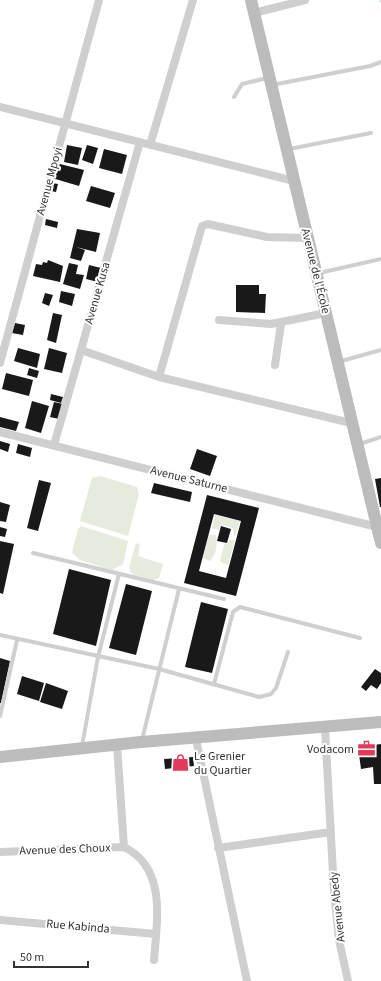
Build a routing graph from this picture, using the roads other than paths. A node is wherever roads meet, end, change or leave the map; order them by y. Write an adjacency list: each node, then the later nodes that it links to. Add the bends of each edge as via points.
1 (99, 0): 10 (street, Avenue Mpoyi)
2 (193, 0): 13 (street)
3 (251, 0): 5 (main road, Avenue de l'École)
4 (305, 0): 5 (street)
5 (254, 13): 7 (main road, Avenue de l'École)
6 (381, 62): 7 (lane, via 370,66)
7 (271, 81): 8 (lane, via 242,84); 14 (main road, Avenue de l'École)
8 (234, 97)
9 (0, 107): 10 (street)
10 (64, 122): 12 (street); 25 (street, Avenue Mpoyi)
11 (371, 133): 14 (lane)
12 (140, 142): 13 (street); 22 (street, Avenue Kusa)
13 (150, 145): 15 (street)
14 (287, 149): 15 (main road, Avenue de l'École)
15 (294, 181): 16 (main road, Avenue de l'École)
16 (308, 238): 18 (main road, Avenue de l'École); 27 (street, via 267,237 208,224 202,226)
17 (381, 259): 18 (lane)
18 (316, 274): 19 (main road, Avenue de l'École)
19 (326, 313): 21 (street); 24 (main road, Avenue de l'École)
20 (218, 320): 21 (street, via 247,324)
21 (281, 324): 26 (street)
22 (81, 350): 27 (street); 31 (street, Avenue Kusa)
23 (381, 350): 24 (lane)
24 (338, 362): 28 (main road, Avenue de l'École)
25 (0, 363)
26 (275, 365)
27 (159, 377): 28 (street)
28 (351, 423): 32 (main road, Avenue de l'École)
29 (0, 432): 31 (street, Avenue Saturne)
30 (381, 437): 32 (lane)
31 (54, 445): 33 (street, Avenue Saturne)
32 (357, 445): 33 (main road, Avenue de l'École)
33 (377, 527): 34 (main road, Avenue de l'École)
34 (381, 543)
35 (33, 553): 36 (lane)
36 (119, 574): 37 (lane); 43 (lane)
37 (179, 589): 38 (lane); 44 (lane)
38 (224, 599)
39 (0, 635): 41 (lane)
40 (360, 638): 45 (lane, via 236,608)
41 (17, 640): 43 (lane); 46 (lane)
42 (288, 652): 45 (lane, via 276,688 266,697)
43 (98, 657): 44 (lane); 52 (lane)
44 (159, 669): 45 (lane); 50 (lane)
45 (214, 684)
46 (0, 716)
47 (381, 722): 48 (main road)
48 (325, 728): 49 (main road); 54 (street, Avenue Abedy)
49 (196, 738): 50 (main road); 56 (street)
50 (141, 742): 51 (main road)
51 (117, 745): 52 (main road); 55 (street, Avenue des Choux)
52 (81, 749): 53 (main road)
53 (0, 757)
54 (331, 832): 56 (street); 62 (street, Avenue Abedy, via 338,933)
55 (124, 847): 57 (street, Avenue des Choux); 59 (street, via 142,859 155,883 158,911)
56 (218, 848): 61 (street)
57 (0, 852)
58 (0, 920): 59 (street, Rue Kabinda)
59 (156, 934): 60 (street)
60 (154, 960)
61 (247, 981)
62 (348, 981)

